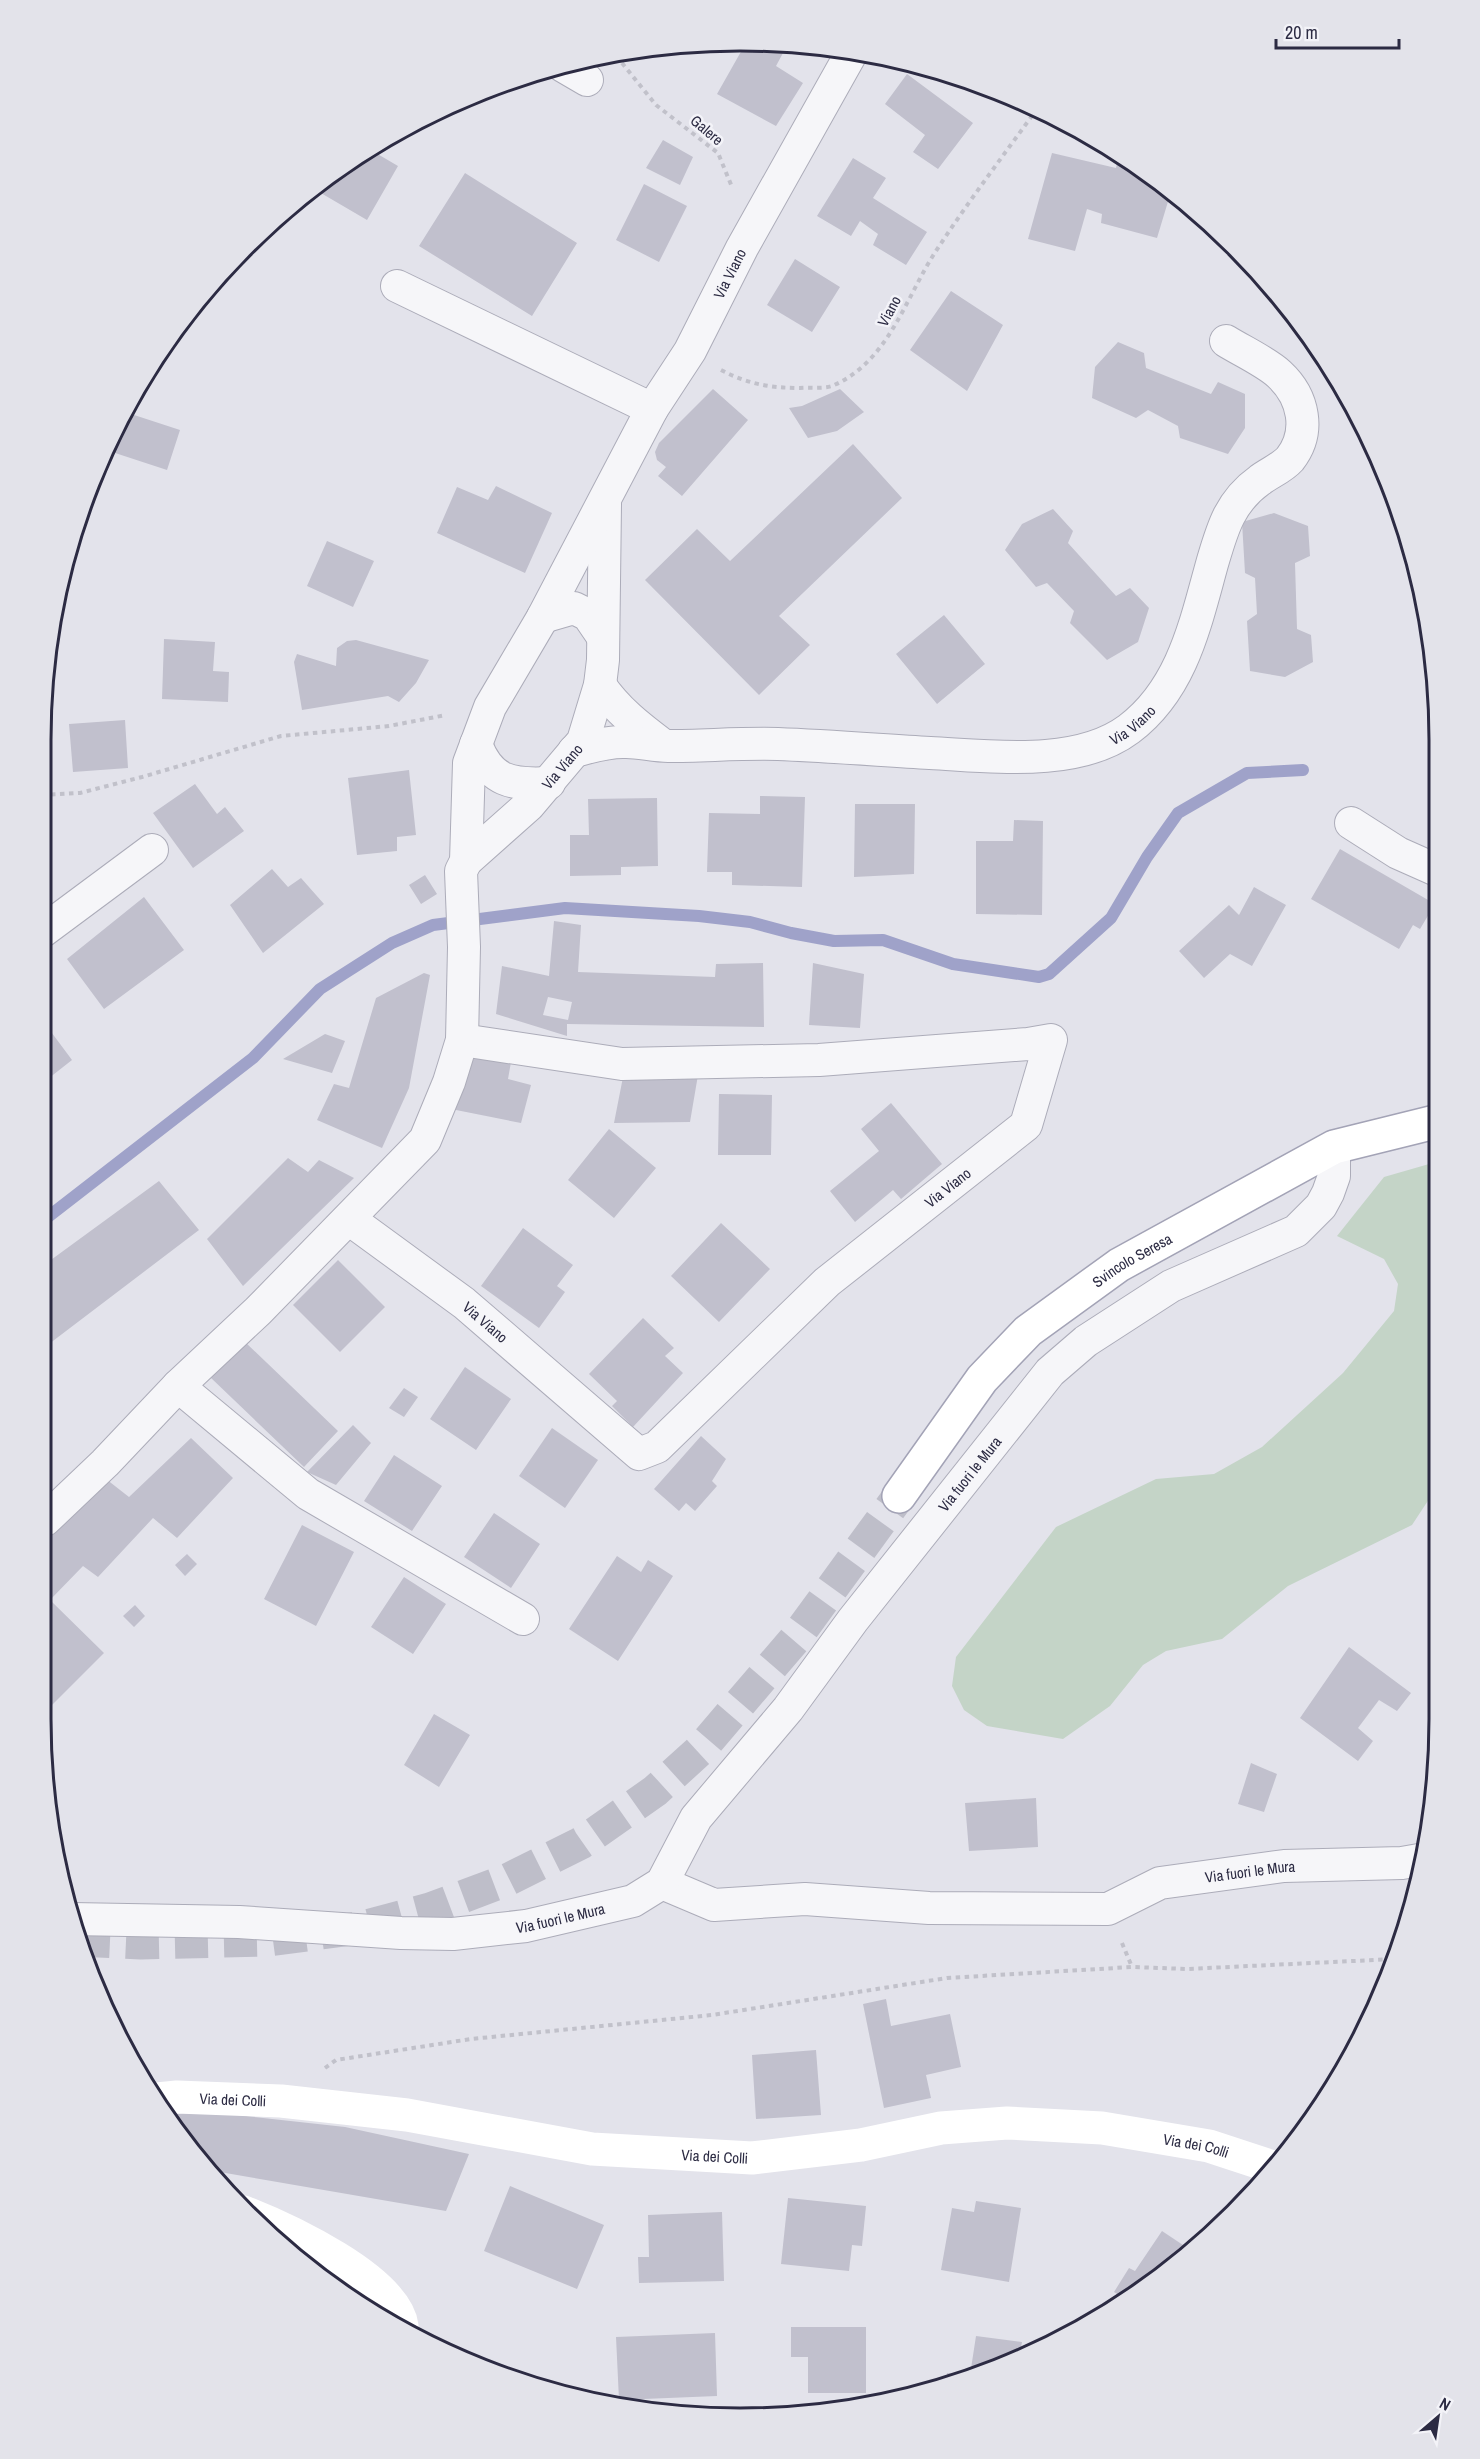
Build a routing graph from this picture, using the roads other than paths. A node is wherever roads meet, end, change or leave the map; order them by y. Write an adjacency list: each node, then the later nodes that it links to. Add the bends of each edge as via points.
1 (848, 60): 4 (street, Via Viano, via 742,248 690,351)
2 (398, 286): 4 (street)
3 (1226, 341): 10 (street, Via Viano, via 1279,374 1298,399 1303,414 1301,436 1289,460 1258,480 1231,509 1177,672 1158,702 1130,728 1112,740 1090,747 1028,758 776,744)
4 (652, 409): 5 (street, Via Viano)
5 (605, 497): 6 (street, Via Viano); 7 (street, Via Viano)
6 (541, 621): 7 (street, via 574,608 588,615); 9 (street, Via Viano, via 490,707)
7 (603, 637): 8 (street, Via Viano)
8 (600, 685): 10 (street, via 612,703); 11 (street, Via Viano, via 583,741)
9 (476, 744): 12 (street, via 482,761 495,774 514,782); 16 (street, Via Viano, via 469,763)
10 (663, 746): 11 (street, Via Viano, via 606,743)
11 (574, 751): 12 (street, Via Viano)
12 (549, 783): 16 (street, Via Viano)
13 (1352, 823): 15 (street, via 1398,853)
14 (152, 850): 17 (street)
15 (1429, 867)
16 (465, 876): 18 (street, Via Viano)
17 (51, 925)
18 (462, 1040): 21 (street, Via Viano, via 425,1140); 21 (street, Via Viano, via 622,1064 819,1060 1051,1040 1026,1125 827,1282 657,1447 639,1454 464,1303)
19 (1429, 1124): 20 (street, Svincolo Seresa)
20 (1334, 1147): 23 (street, Svincolo Seresa, via 1119,1265 1028,1331 982,1379); 27 (street, Via fuori le Mura, via 1334,1176 1328,1193 1321,1206 1296,1231 1171,1286 1086,1341 1050,1372 853,1620 788,1709 696,1818)
21 (349, 1219): 22 (street, Via Viano)
22 (178, 1386): 24 (street, Via Viano); 25 (street, via 308,1494)
23 (899, 1496)
24 (51, 1514)
25 (523, 1619)
26 (1414, 1861): 27 (street, Via fuori le Mura, via 1284,1866 1160,1883 1108,1909 929,1908 805,1899 714,1905)
27 (662, 1883): 28 (street, Via fuori le Mura, via 633,1901 526,1926 453,1935 239,1922)
28 (81, 1919)
29 (165, 2099): 30 (street, Via dei Colli, via 281,2101 407,2115 604,2149 752,2158 861,2145 941,2128 1007,2122 1102,2128 1209,2146)
30 (1265, 2165)
31 (271, 2223): 32 (street, via 365,2277 392,2303)
32 (401, 2319)

